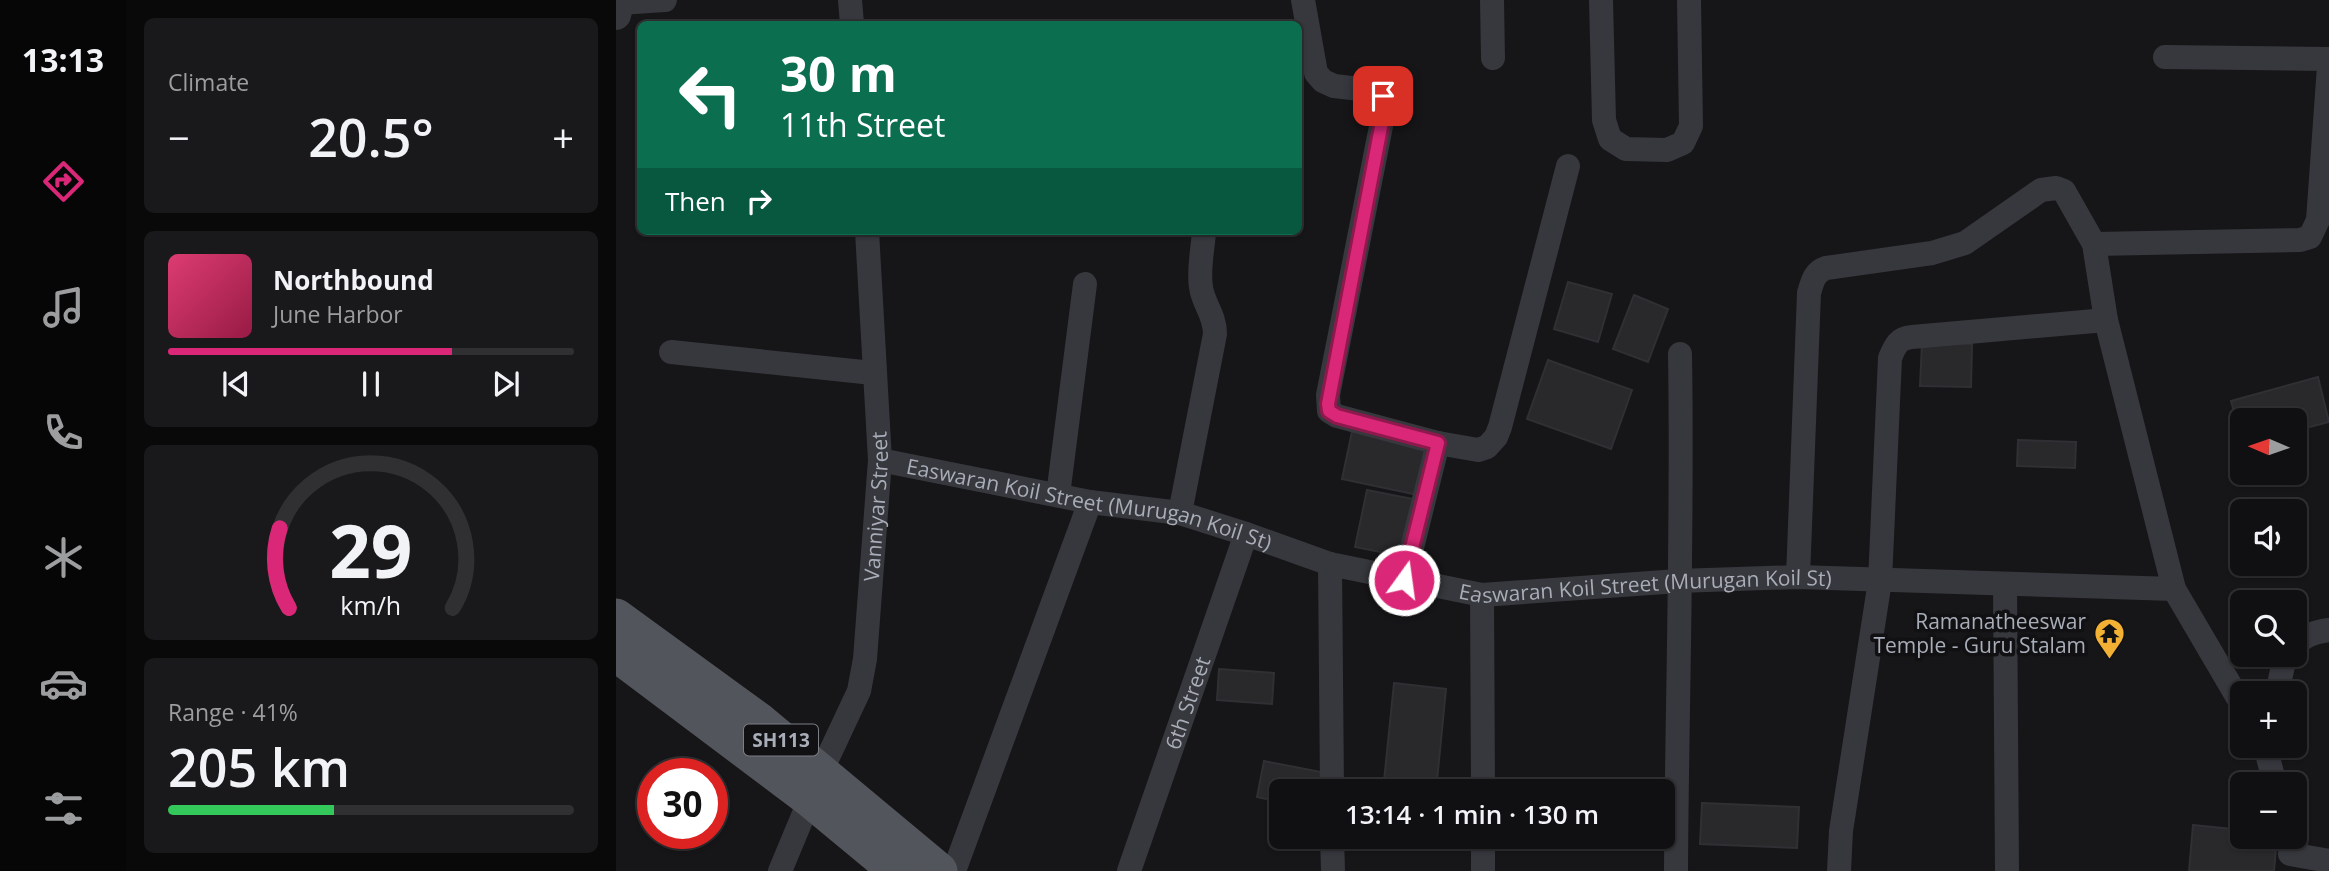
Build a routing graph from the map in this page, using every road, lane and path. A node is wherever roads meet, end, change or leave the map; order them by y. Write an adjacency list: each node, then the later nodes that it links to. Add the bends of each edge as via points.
1 (665, 0): 7 (street)
2 (850, 0): 8 (street)
3 (1303, 0): 22 (street, via 1316,73 1334,86 1378,91 1385,106 1328,395 1329,411)
4 (1492, 0): 10 (street)
5 (1601, 0): 6 (street, via 1604,120 1610,139 1626,149 1667,150 1683,143 1691,126)
6 (1689, 0)
7 (618, 6)
8 (852, 21)
9 (2165, 57): 11 (street)
10 (1493, 58)
11 (2329, 59)
12 (2329, 66): 16 (street, via 2318,220 2310,237)
13 (1568, 166): 22 (street, via 1496,437 1478,450)
14 (867, 235): 21 (street, Vanniyar Street)
15 (1204, 235): 26 (street, via 1201,288 1215,324)
16 (2094, 244): 18 (street); 29 (street, via 2064,191 2048,188 1965,243 1932,253 1819,271 1809,293)
17 (1085, 284): 24 (street)
18 (2106, 320): 32 (street, via 1912,337 1895,345 1889,358); 34 (street)
19 (671, 352): 21 (street)
20 (1680, 354): 31 (street)
21 (873, 373): 23 (street, Vanniyar Street)
22 (1438, 443): 30 (street)
23 (880, 460): 24 (street, Easwaran Koil Street (Murugan Koil St)); 43 (street, Vanniyar Street, via 859,691)
24 (1058, 495): 25 (street, Easwaran Koil Street (Murugan Koil St))
25 (1090, 502): 26 (street, Easwaran Koil Street (Murugan Koil St)); 51 (street)
26 (1180, 513): 27 (street, Easwaran Koil Street (Murugan Koil St))
27 (1247, 534): 28 (street, Easwaran Koil Street (Murugan Koil St)); 52 (street, 6th Street)
28 (1330, 564): 30 (street, Easwaran Koil Street (Murugan Koil St)); 41 (street)
29 (1798, 578): 31 (street, Easwaran Koil Street (Murugan Koil St)); 32 (street, Easwaran Koil Street (Murugan Koil St))
30 (1404, 580): 35 (street, Easwaran Koil Street (Murugan Koil St))
31 (1678, 581): 35 (street, Easwaran Koil Street (Murugan Koil St)); 55 (street)
32 (1880, 581): 33 (street, Easwaran Koil Street (Murugan Koil St)); 56 (street, via 1841,831)
33 (2005, 585): 34 (street, Easwaran Koil Street (Murugan Koil St)); 57 (street)
34 (2174, 589): 40 (street)
35 (1482, 595): 42 (street)
36 (616, 617): 43 (main road, SH113, via 758,721)
37 (2329, 630): 38 (street)
38 (2307, 636)
39 (616, 654): 43 (main road, SH113)
40 (2230, 685)
41 (1332, 779)
42 (1483, 779)
43 (816, 786): 48 (street, Vanniyar Street); 49 (main road, SH113); 50 (main road, SH113)
44 (1332, 849): 53 (street)
45 (1483, 849): 54 (street)
46 (2289, 854): 47 (street)
47 (2329, 861)
48 (780, 871)
49 (897, 871)
50 (939, 871)
51 (954, 871)
52 (1129, 871)
53 (1333, 871)
54 (1483, 871)
55 (1676, 871)
56 (1839, 871)
57 (2007, 871)

